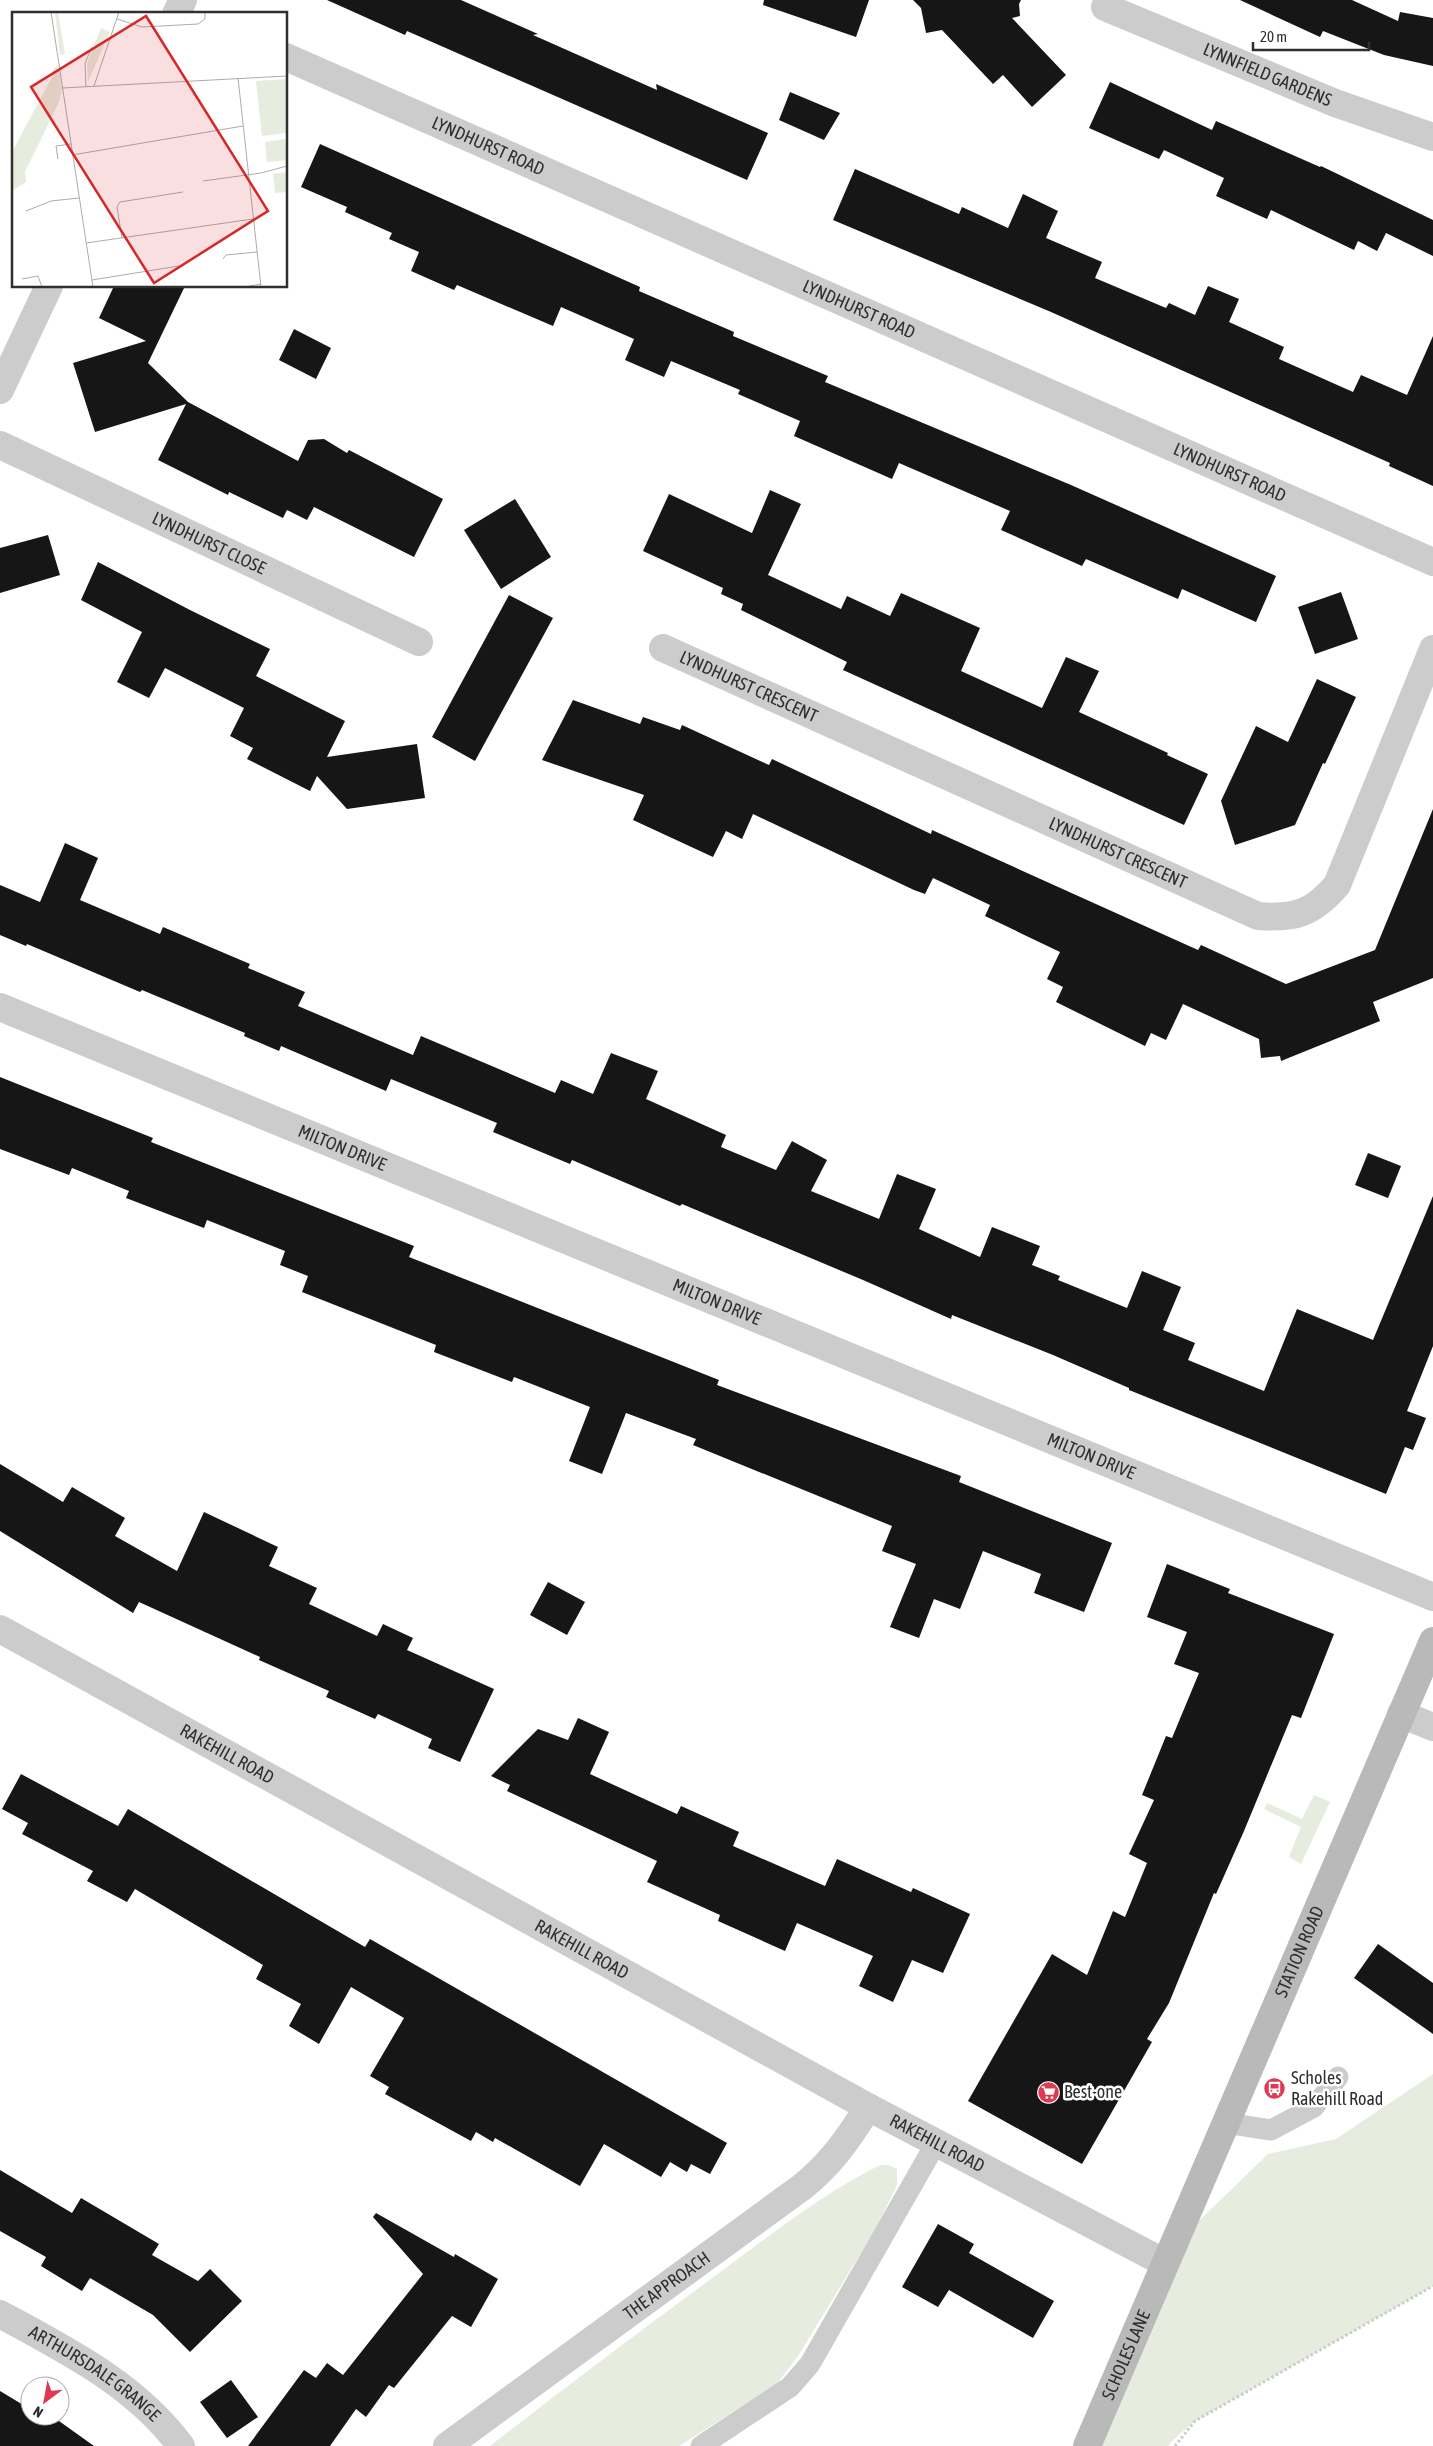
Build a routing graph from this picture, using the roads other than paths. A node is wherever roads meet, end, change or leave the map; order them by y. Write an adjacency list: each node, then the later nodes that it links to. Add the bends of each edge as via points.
1 (1105, 7): 3 (street, LYNNFIELD GARDENS, via 1335,103)
2 (288, 58): 7 (street, LYNDHURST ROAD)
3 (1433, 137)
4 (48, 288): 5 (street)
5 (0, 390)
6 (0, 445): 8 (street, LYNDHURST CLOSE)
7 (1433, 562)
8 (419, 642)
9 (663, 648): 10 (street, LYNDHURST CRESCENT, via 1258,916 1281,918 1303,914 1322,902 1337,885)
10 (1433, 650)
11 (0, 1008): 12 (street, MILTON DRIVE)
12 (1433, 1597)
13 (0, 1629): 18 (street, RAKEHILL ROAD)
14 (1433, 1641): 15 (street, STATION ROAD)
15 (1401, 1714): 16 (street); 19 (street, STATION ROAD)
16 (1433, 1727)
17 (1338, 2077): 19 (lane, via 1314,2107 1271,2130)
18 (868, 2107): 20 (street, RAKEHILL ROAD); 24 (street, THE APPROACH, via 834,2158 802,2187)
19 (1226, 2123): 21 (street, STATION ROAD)
20 (936, 2143): 21 (street, RAKEHILL ROAD); 25 (lane, via 810,2364 790,2387)
21 (1165, 2263): 26 (street, SCHOLES LANE)
22 (0, 2314): 23 (street, ARTHURSDALE GRANGE, via 71,2353 122,2387 168,2429)
23 (181, 2446)
24 (447, 2446)
25 (701, 2446)
26 (1087, 2446)

